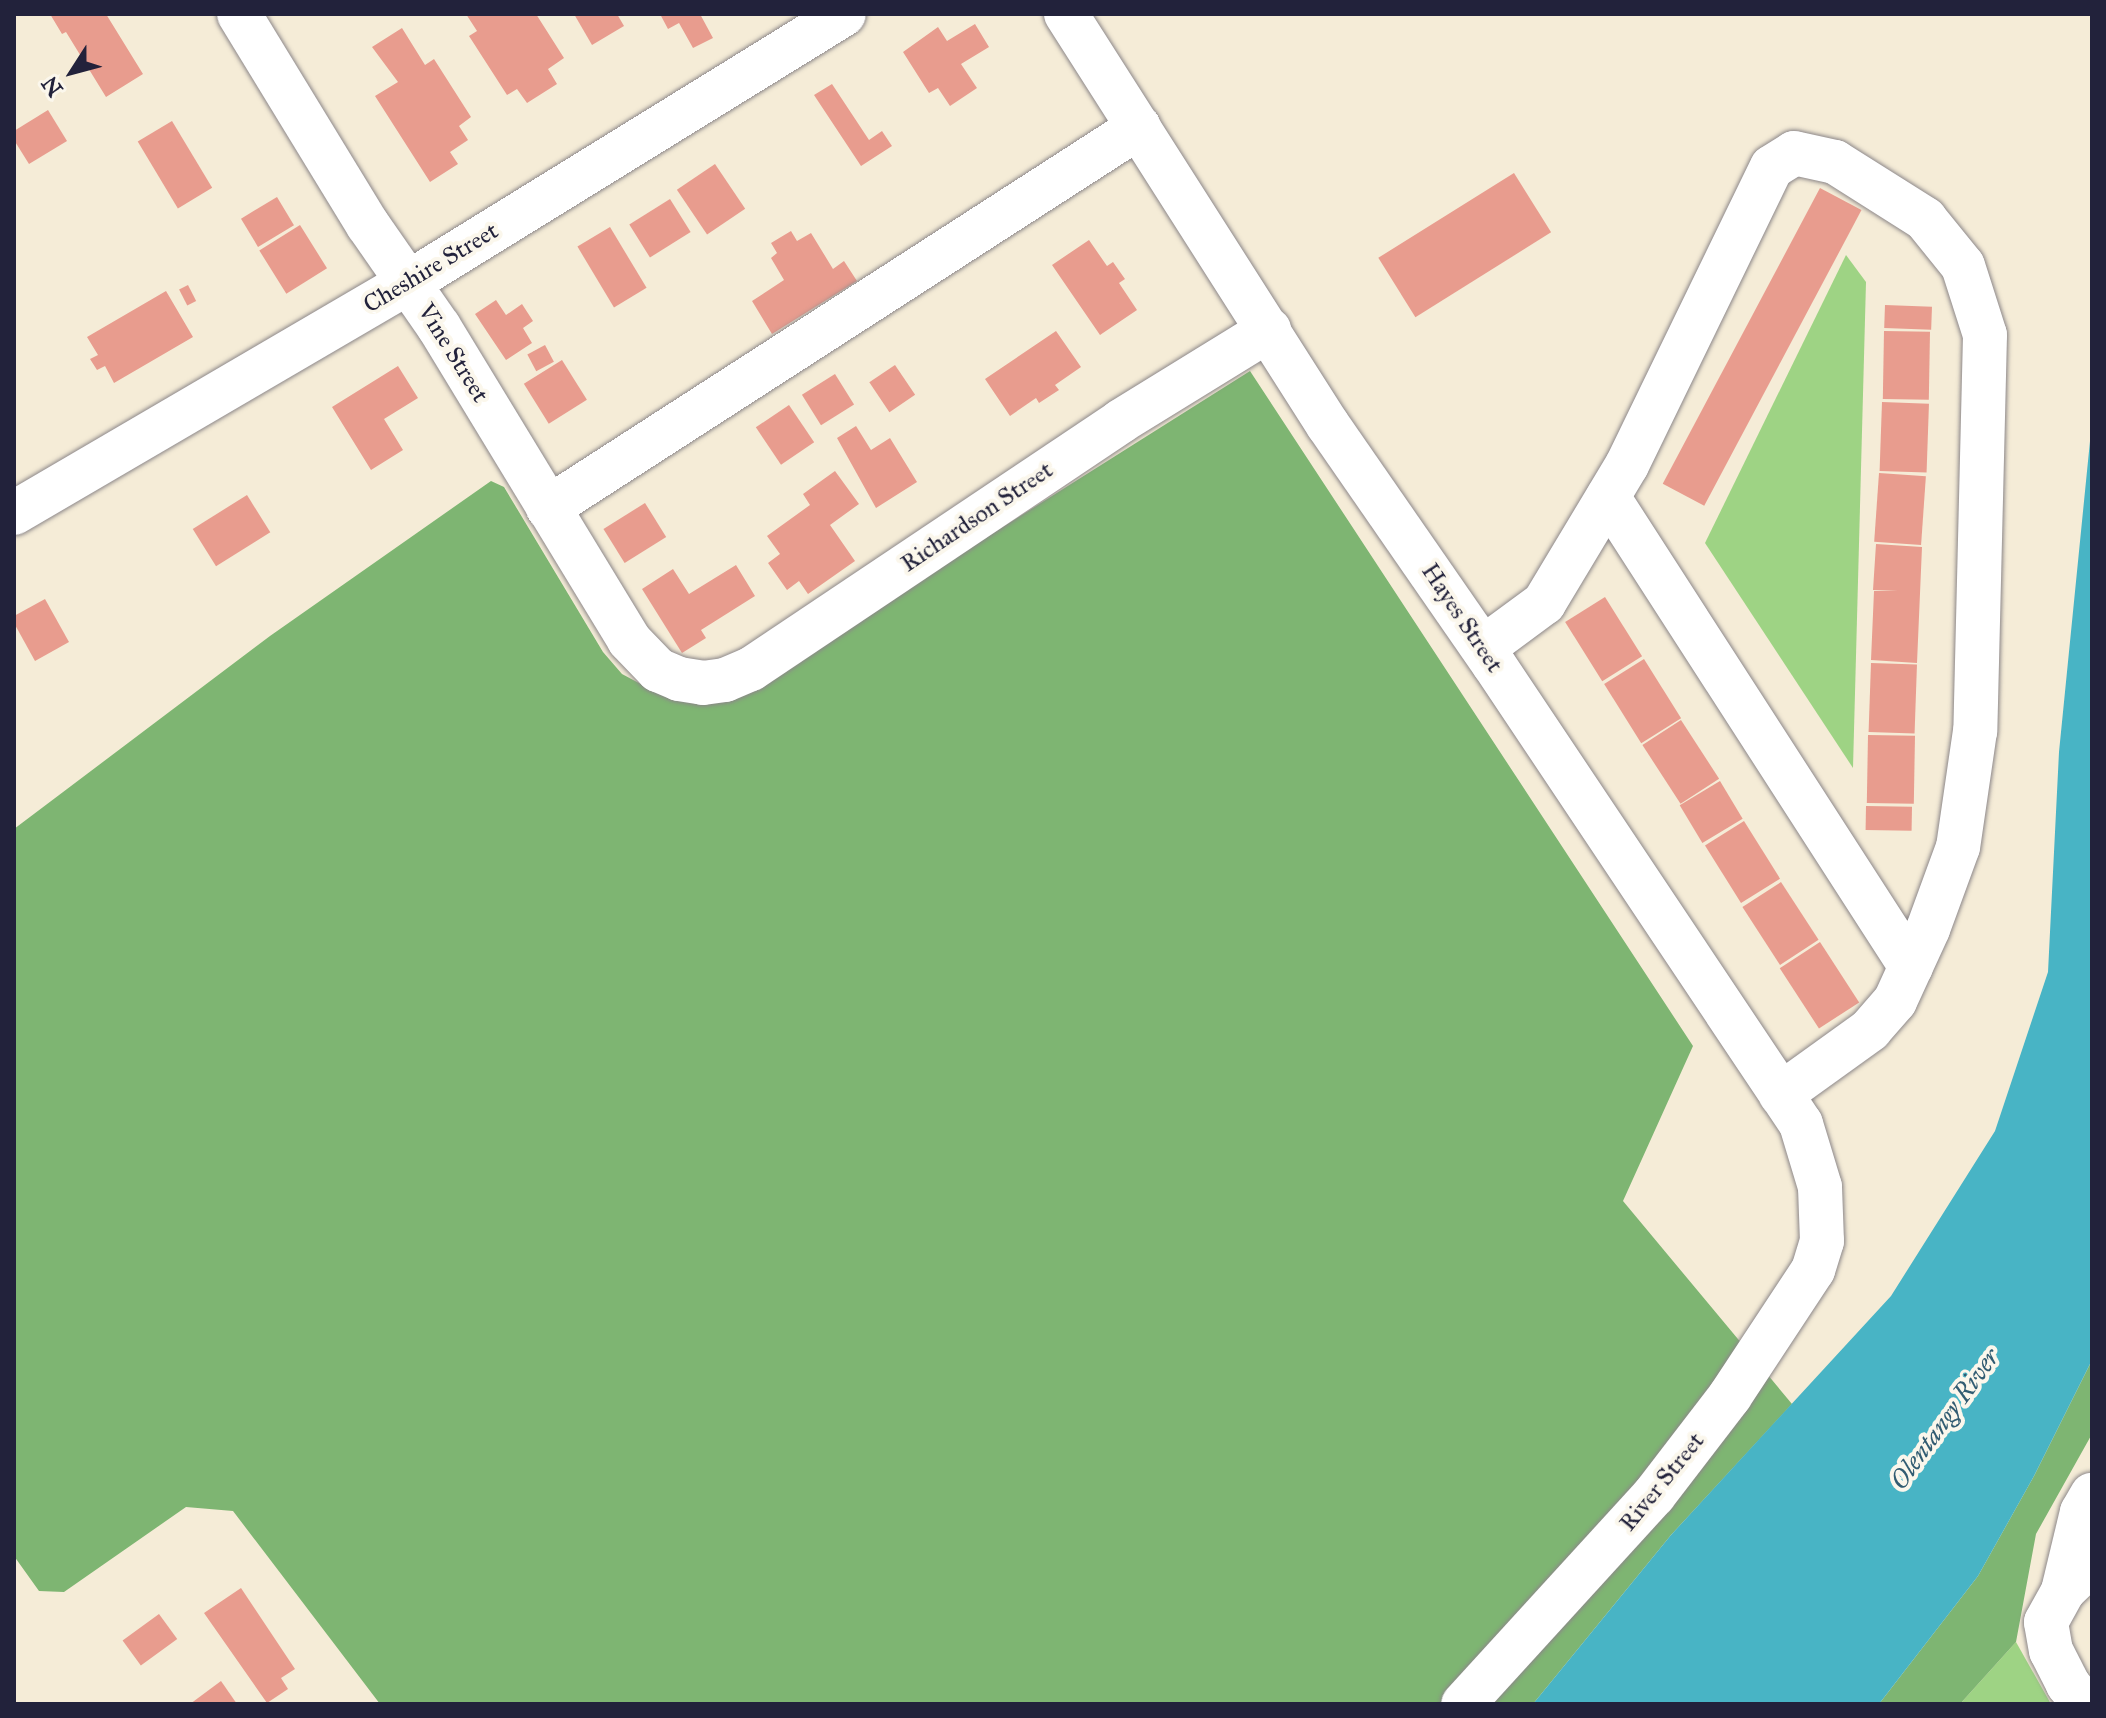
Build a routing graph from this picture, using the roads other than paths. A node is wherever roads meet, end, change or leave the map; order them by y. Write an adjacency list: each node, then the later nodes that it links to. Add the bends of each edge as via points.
1 (239, 14): 5 (street, Vine Street)
2 (844, 14): 5 (street, Cheshire Street)
3 (1066, 14): 4 (street, Hayes Street)
4 (1139, 127): 6 (street, Hayes Street); 8 (street)
5 (408, 283): 8 (street, Vine Street); 9 (street, Cheshire Street)
6 (1269, 330): 10 (street, Hayes Street, via 1328,425); 11 (street, Richardson Street, via 1121,421 751,669 725,680)
7 (1608, 497): 10 (street, via 1544,603); 12 (street); 12 (street, via 1772,167 1794,153 1835,162 1925,219 1963,266 1985,335 1975,731 1958,847)
8 (548, 508): 11 (street, Vine Street, via 636,648 658,670)
9 (14, 513)
10 (1483, 648): 13 (street, Hayes Street)
11 (679, 679)
12 (1911, 967): 13 (street, via 1895,1001 1870,1030)
13 (1781, 1094): 14 (street, Hayes Street, via 1801,1124 1820,1187)
14 (1822, 1234): 17 (street, River Street, via 1813,1270 1785,1317 1702,1433 1604,1553)
15 (2092, 1495): 16 (street, via 2082,1512)
16 (2077, 1577): 18 (street, via 2046,1622 2051,1651)
17 (1463, 1704)
18 (2084, 1704)

